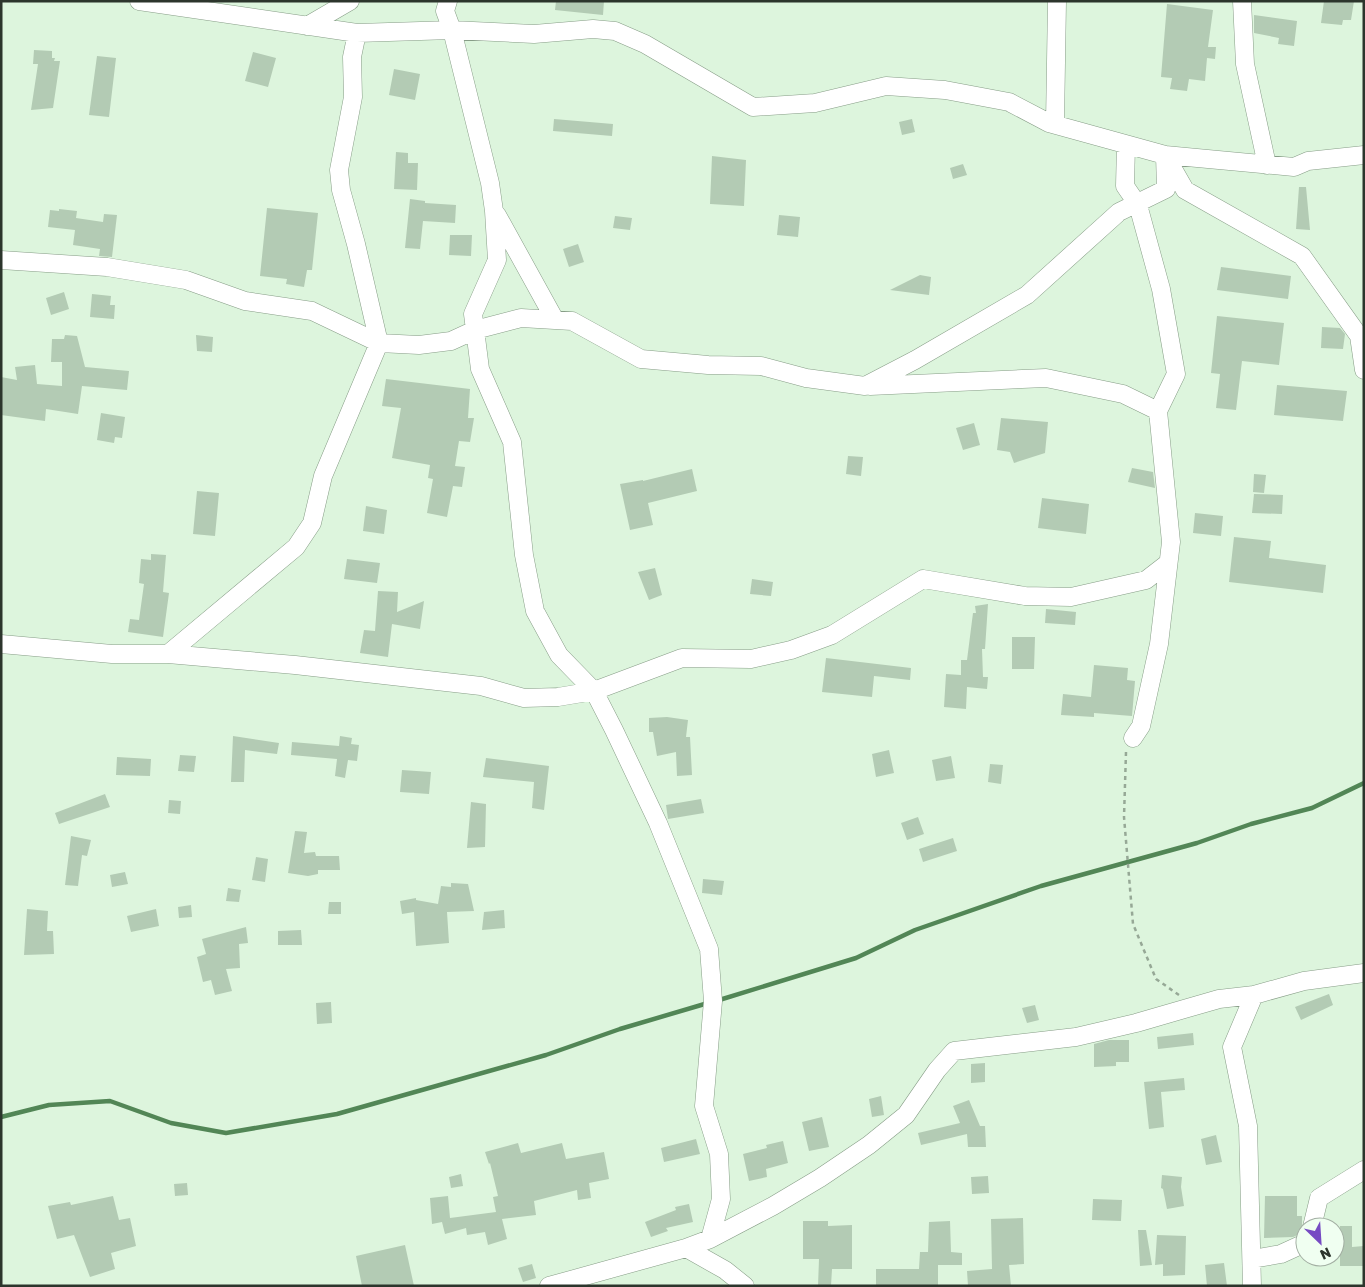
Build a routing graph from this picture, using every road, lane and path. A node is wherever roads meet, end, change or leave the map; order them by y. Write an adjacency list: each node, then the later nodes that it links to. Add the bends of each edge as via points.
1 (139, 1): 7 (street)
2 (323, 1): 7 (street)
3 (350, 1): 7 (street)
4 (448, 1): 8 (street, via 444,11)
5 (1057, 1): 10 (street)
6 (1242, 1): 14 (street, via 1245,64)
7 (307, 26): 9 (street)
8 (452, 30): 9 (street); 10 (street, via 534,34 593,29 615,32 645,44 753,107 815,103 886,86 946,90 1009,102); 16 (street)
9 (357, 33): 20 (street, via 352,57 353,97 339,170 340,190)
10 (1055, 123): 11 (street)
11 (1126, 145): 12 (street); 15 (street, via 1125,186)
12 (1165, 155): 14 (street); 15 (street, via 1166,189); 21 (street, via 1186,190 1302,256 1359,336)
13 (1364, 155): 14 (street, via 1308,161 1294,167)
14 (1267, 165)
15 (1138, 204): 22 (street, via 1119,212 1027,295); 23 (street, via 1161,289 1176,374)
16 (494, 210): 18 (street); 19 (street, via 497,260 473,314)
17 (1, 260): 20 (street, via 107,267 186,280 245,301 312,311)
18 (555, 320): 19 (street, via 521,318); 22 (street, via 572,322 641,360 761,366 806,378)
19 (475, 330): 20 (street, via 451,340 419,345); 27 (street, via 480,369 512,442 524,555 535,611 559,654)
20 (379, 343): 26 (street, via 322,476 312,523 296,547)
21 (1364, 370)
22 (865, 386): 23 (street, via 1046,378 1123,394)
23 (1158, 411): 24 (street, via 1171,542)
24 (1168, 563): 27 (street, via 1146,580 1071,597 1025,596 923,579 832,635 791,650 751,658 682,658); 28 (street, via 1159,644 1141,726)
25 (1, 644): 26 (street, via 112,654)
26 (168, 654): 27 (street, via 481,686 524,698 558,697)
27 (594, 690): 34 (street, via 658,823 709,949 713,1001 704,1106 719,1154 721,1200)
28 (1133, 738): 31 (path, via 1126,749 1124,817 1133,924 1156,979)
29 (1364, 973): 30 (street, via 1304,981)
30 (1254, 995): 31 (street, via 1219,999); 37 (street, via 1232,1047 1248,1126)
31 (1196, 1006): 34 (street, via 1076,1037 954,1051 936,1070 906,1115 869,1145 820,1178)
32 (1364, 1170): 33 (street, via 1319,1198)
33 (1314, 1217)
34 (710, 1240): 35 (street)
35 (686, 1248): 38 (street); 39 (street, via 725,1270)
36 (1295, 1248): 37 (street, via 1281,1254)
37 (1252, 1259): 40 (street)
38 (549, 1286)
39 (745, 1286)
40 (1252, 1286)

